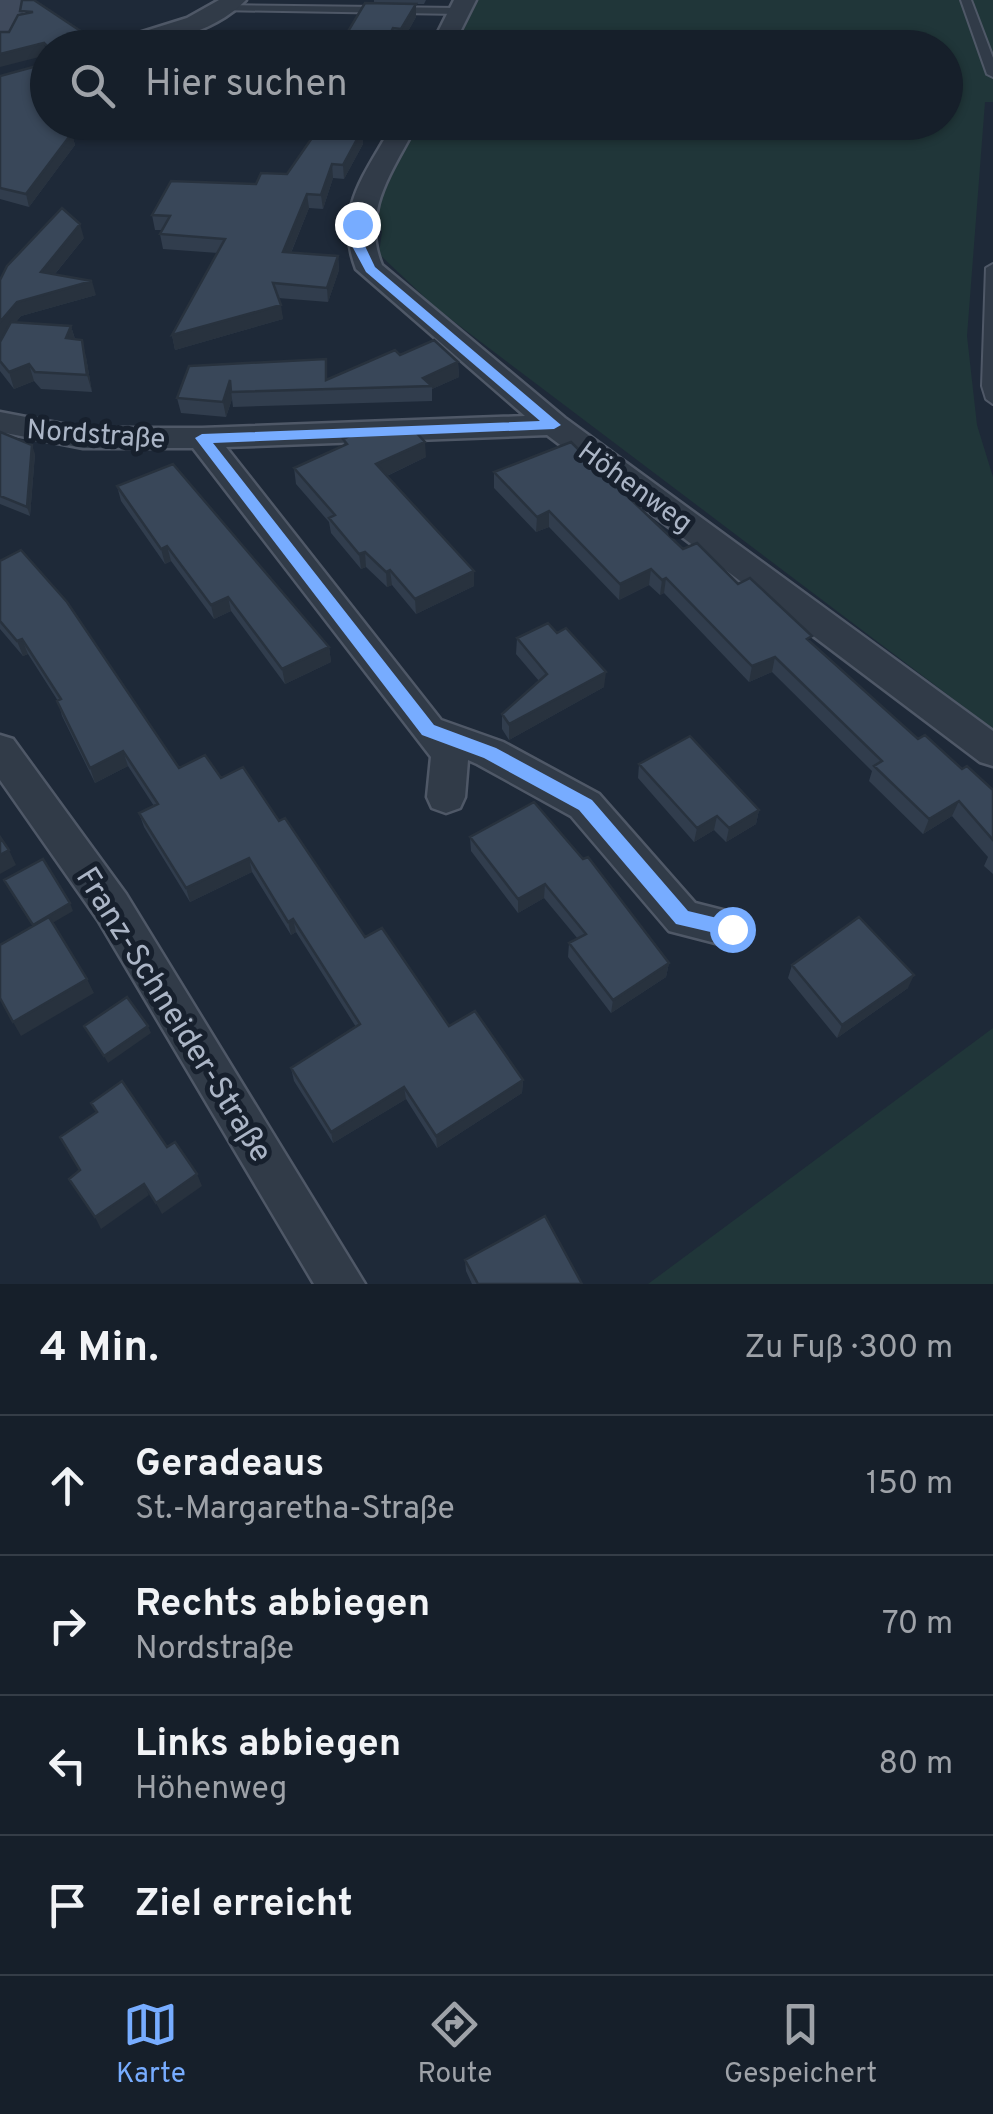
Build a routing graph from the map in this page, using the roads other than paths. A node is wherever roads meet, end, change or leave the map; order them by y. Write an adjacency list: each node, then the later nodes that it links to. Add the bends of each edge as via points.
1 (7, 0): 7 (main road)
2 (966, 0): 8 (lane)
3 (229, 4): 4 (lane); 5 (street)
4 (462, 6): 6 (street)
5 (171, 30)
6 (450, 30)
7 (0, 32)
8 (993, 74)
9 (397, 140): 13 (street, Höhenweg, via 356,226 370,269)
10 (993, 268): 11 (lane)
11 (993, 399)
12 (0, 422): 14 (street, Nordstraße, via 82,438)
13 (554, 425): 14 (street, Nordstraße); 17 (street, Höhenweg)
14 (202, 438): 15 (street)
15 (428, 730): 18 (street, via 450,752); 19 (street, via 490,753 586,805 683,918)
16 (0, 750): 20 (street, Franz-Schneider-Straße, via 112,907)
17 (993, 751)
18 (446, 797)
19 (732, 929)
20 (341, 1284)

